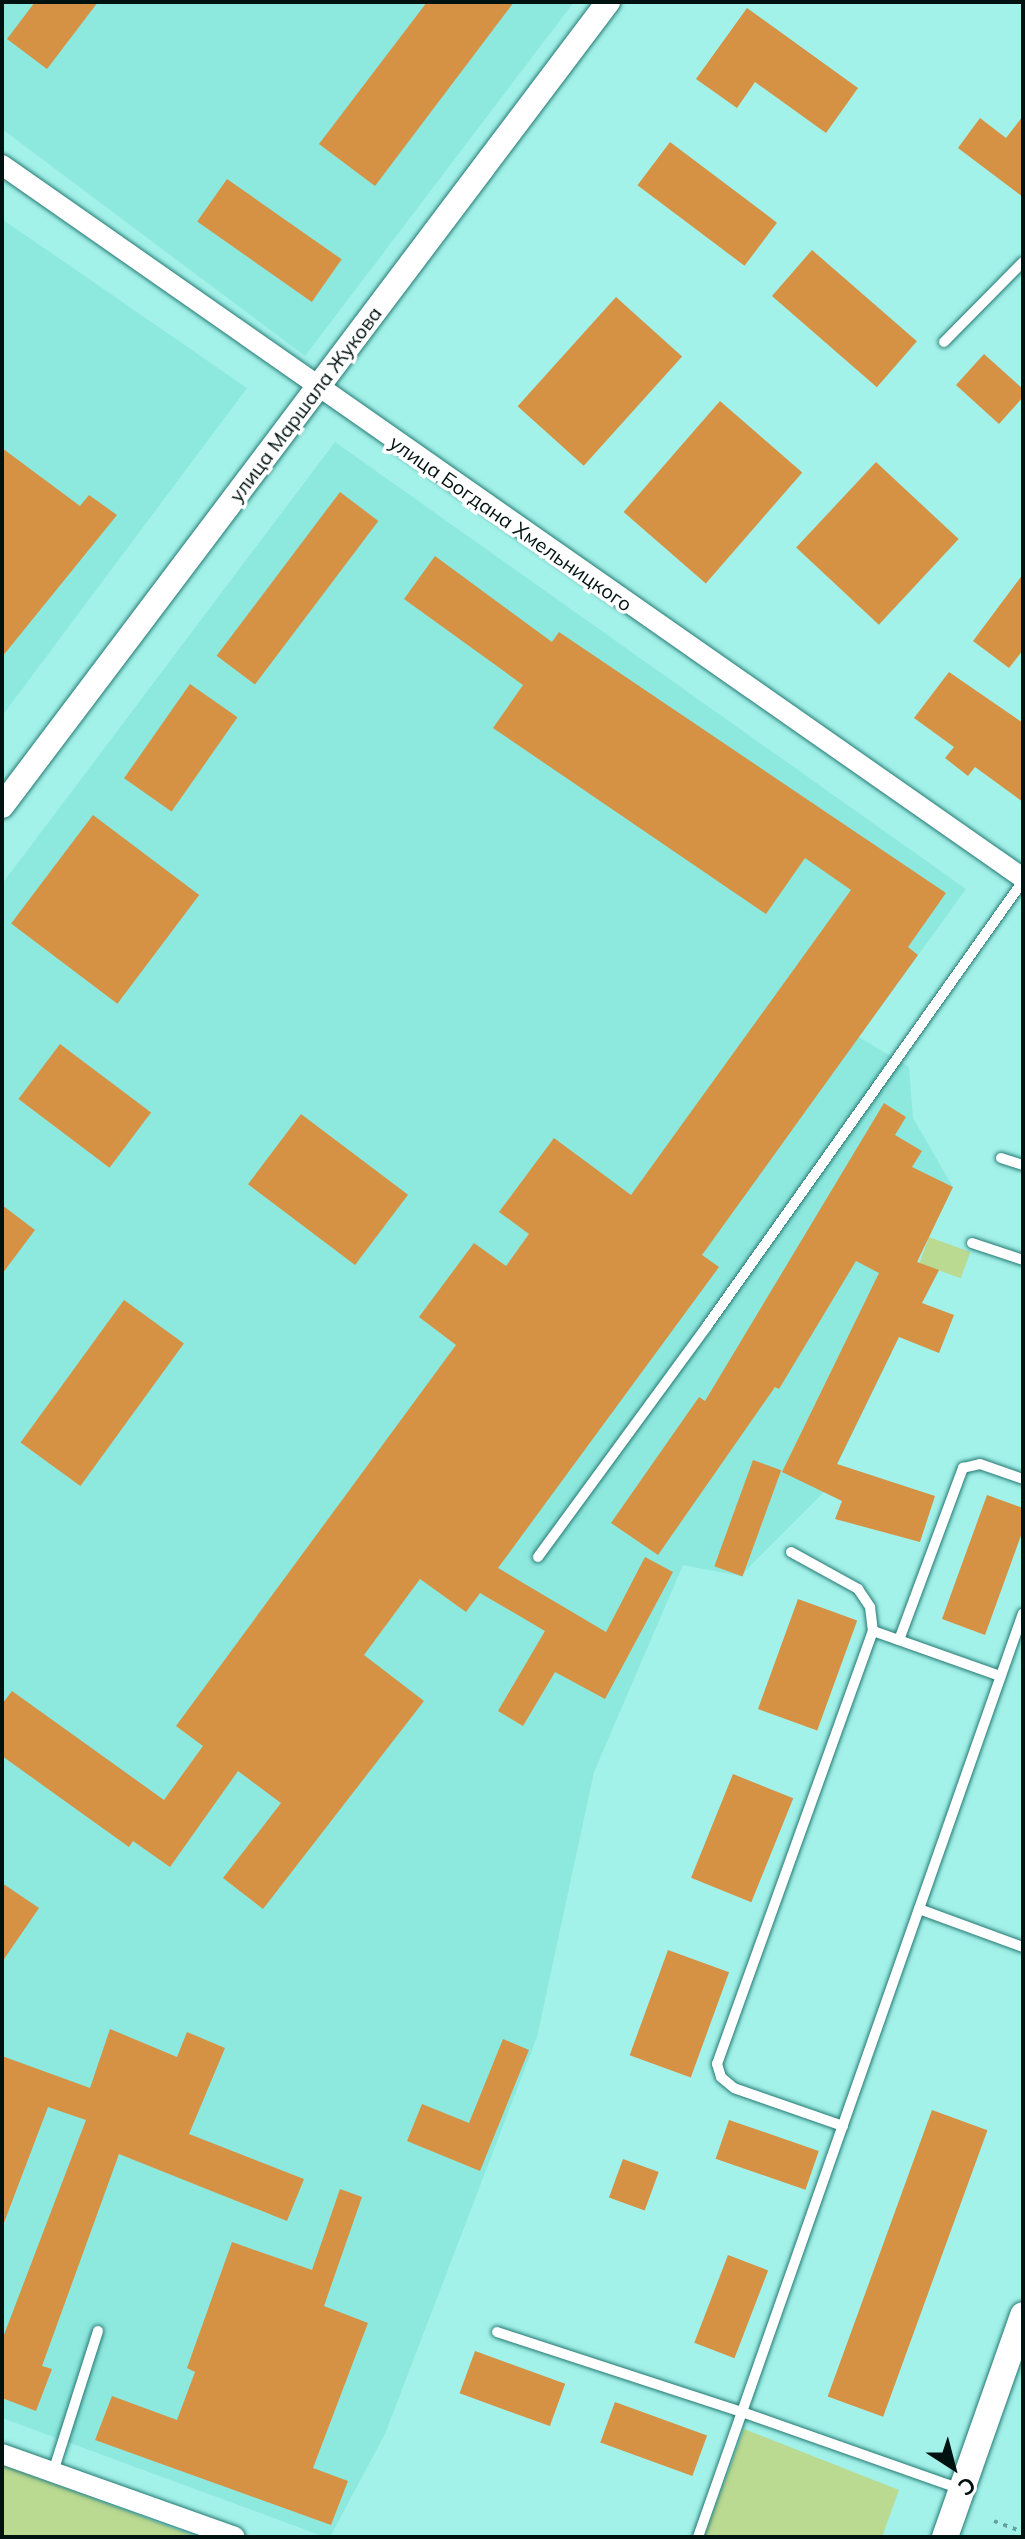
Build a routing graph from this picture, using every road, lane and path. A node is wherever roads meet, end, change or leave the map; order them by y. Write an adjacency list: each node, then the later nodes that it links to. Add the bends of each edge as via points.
1 (608, 2): 5 (street, улица Маршала Жукова)
2 (2, 165): 5 (street, улица Богдана Хмельницкого)
3 (1023, 262): 4 (lane)
4 (944, 342)
5 (317, 388): 6 (street, улица Маршала Жукова); 7 (street, улица Богдана Хмельницкого)
6 (2, 806)
7 (1023, 879): 14 (lane)
8 (1001, 1158): 9 (lane)
9 (1023, 1165)
10 (972, 1243): 11 (lane)
11 (1023, 1260)
12 (1023, 1479): 17 (lane, via 980,1464 963,1468)
13 (791, 1552): 16 (lane, via 858,1589 870,1607)
14 (538, 1557)
15 (1023, 1613): 18 (lane)
16 (873, 1631): 17 (lane); 21 (lane, via 717,2064 721,2077 734,2088)
17 (899, 1640): 18 (lane)
18 (1000, 1676): 19 (lane)
19 (919, 1909): 20 (lane); 21 (lane)
20 (1023, 1947)
21 (843, 2126): 25 (lane)
22 (1023, 2315): 28 (main road)
23 (98, 2331): 27 (lane)
24 (497, 2332): 25 (lane)
25 (742, 2412): 28 (lane); 32 (lane)
26 (2, 2454): 27 (street)
27 (53, 2472): 31 (street)
28 (963, 2490): 33 (main road)
29 (994, 2521): 30 (path)
30 (1023, 2532)
31 (235, 2537)
32 (698, 2537)
33 (945, 2537)

